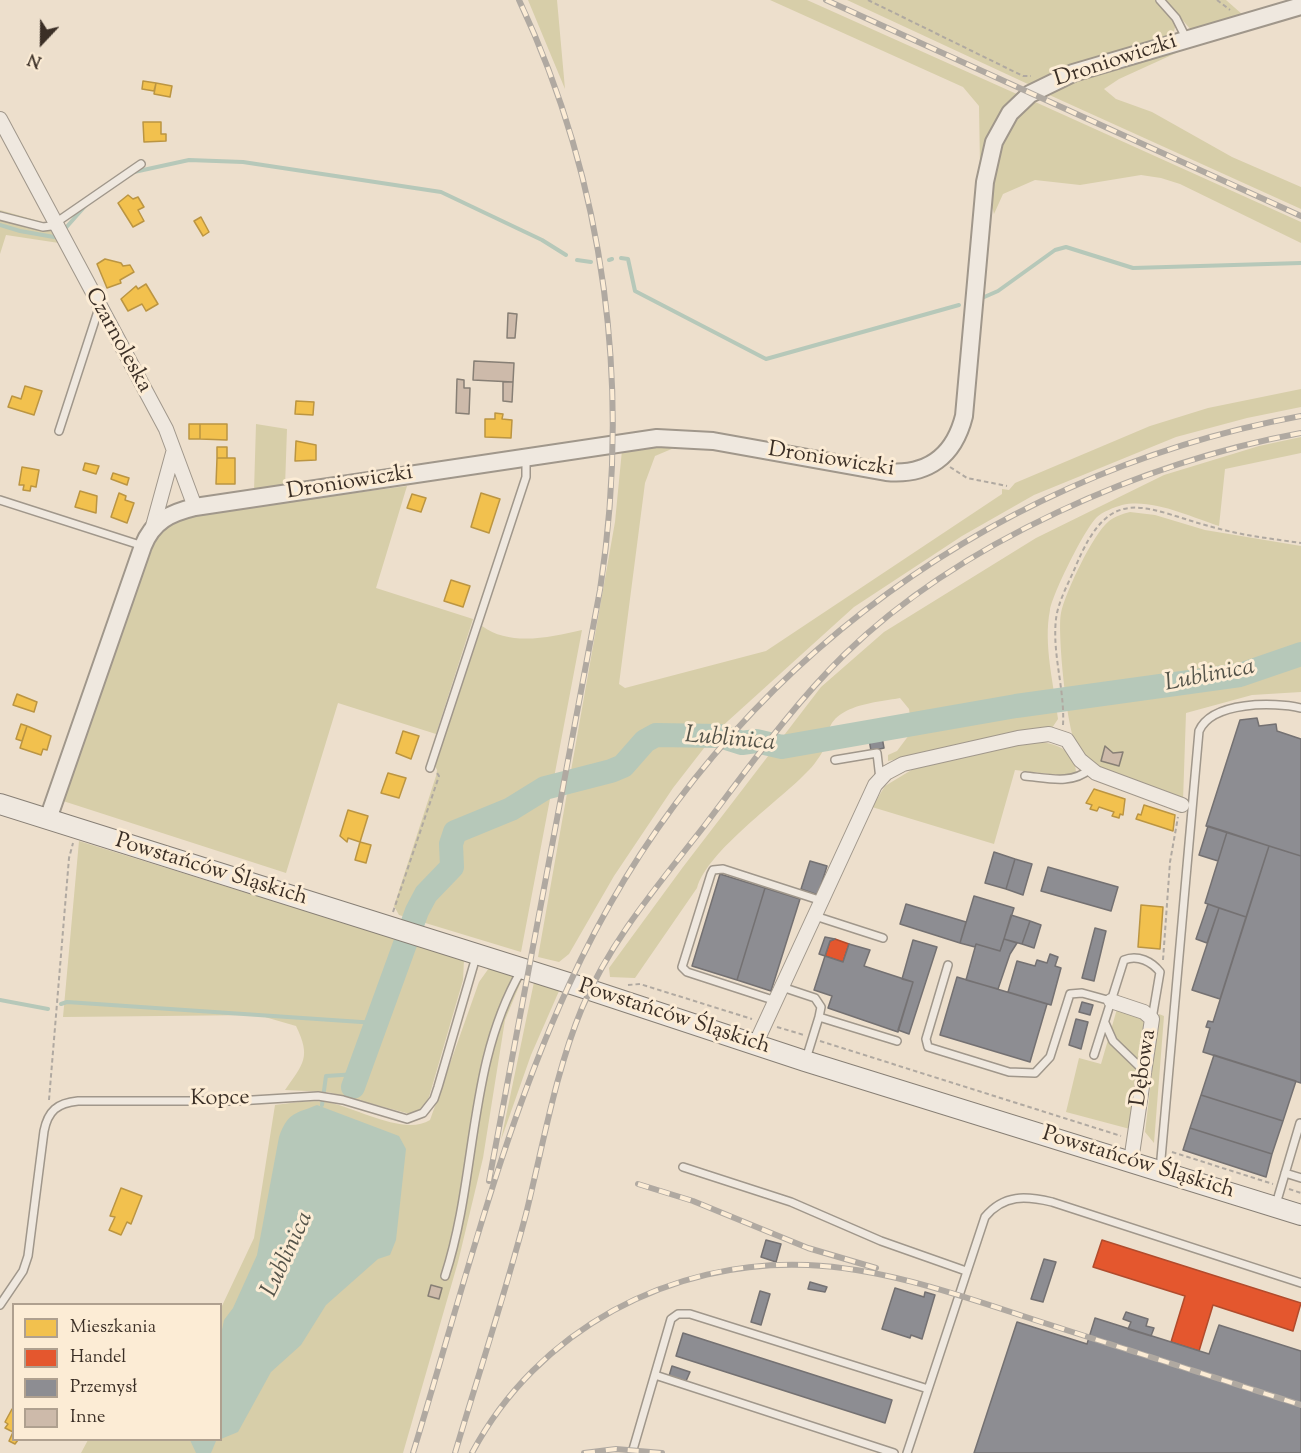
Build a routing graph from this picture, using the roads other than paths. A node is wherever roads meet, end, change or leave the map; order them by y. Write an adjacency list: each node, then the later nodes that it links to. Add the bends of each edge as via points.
1 (1160, 0): 3 (lane, via 1176,18)
2 (1301, 6): 3 (street, Droniowiczki)
3 (1187, 40): 11 (street, Droniowiczki, via 1056,80 1030,94 1004,123 991,152 983,196 964,416 957,439 940,460 924,469 898,473 678,437)
4 (0, 119): 7 (street, Czarnoleska)
5 (141, 164): 7 (lane)
6 (0, 216): 7 (lane, via 43,227)
7 (55, 224): 8 (street, Czarnoleska)
8 (99, 308): 9 (lane); 10 (street, Czarnoleska, via 166,429)
9 (59, 431)
10 (173, 453): 13 (street, Czarnoleska); 14 (street)
11 (525, 458): 13 (street, Droniowiczki); 18 (lane, via 526,477)
12 (0, 500): 15 (lane)
13 (195, 507): 14 (street)
14 (153, 526): 15 (street)
15 (143, 546): 24 (street)
16 (1301, 708): 23 (lane, via 1256,704 1202,723)
17 (835, 760): 21 (lane, via 877,753)
18 (430, 768)
19 (1090, 769): 20 (lane, via 1071,779); 21 (street, via 1062,736 1049,734 903,764); 23 (street)
20 (1025, 776)
21 (880, 779): 25 (street)
22 (0, 804): 24 (main road)
23 (1185, 806): 45 (lane)
24 (48, 819): 28 (main road, Powstańców Śląskich)
25 (822, 901): 26 (street); 32 (lane, via 723,869 717,868 711,874 682,967 687,972)
26 (815, 916): 27 (lane); 31 (street)
27 (883, 938)
28 (477, 954): 30 (main road, Powstańców Śląskich); 53 (lane, Kopce, via 434,1099 423,1113 407,1119 318,1096 237,1101 78,1101 61,1105 48,1114 28,1256 23,1271)
29 (948, 965): 33 (lane, via 926,1038 928,1047 1009,1072 1035,1073 1047,1063 1070,994)
30 (523, 969): 38 (main road, Powstańców Śląskich); 51 (lane, via 492,1036 463,1208)
31 (782, 987): 32 (street); 34 (lane, via 814,998 821,1007)
32 (776, 1001): 38 (street)
33 (1112, 1001): 35 (street, Dębowa, via 1144,1012); 35 (lane, via 1124,960 1143,959 1160,972); 36 (lane)
34 (819, 1017): 37 (lane); 40 (lane)
35 (1152, 1019): 41 (street, Dębowa)
36 (1105, 1023): 39 (lane); 41 (lane, via 1113,1041)
37 (897, 1041)
38 (755, 1045): 40 (main road, Powstańców Śląskich)
39 (1094, 1055)
40 (805, 1061): 43 (main road, Powstańców Śląskich)
41 (1145, 1071): 43 (street, Dębowa)
42 (1300, 1123): 46 (lane)
43 (1131, 1161): 45 (main road, Powstańców Śląskich)
44 (683, 1167): 50 (lane, via 791,1202 881,1241)
45 (1160, 1170): 48 (main road, Powstańców Śląskich)
46 (1285, 1173): 47 (lane); 48 (lane)
47 (1301, 1178)
48 (1275, 1207): 49 (main road, Powstańców Śląskich)
49 (1301, 1215)
50 (966, 1271): 52 (lane, via 985,1217 1000,1203 1022,1197 1052,1202); 55 (lane)
51 (445, 1276)
52 (1301, 1283)
53 (0, 1305)
54 (655, 1375): 55 (lane, via 671,1319 678,1314 690,1314); 56 (lane); 57 (lane)
55 (928, 1389): 58 (lane)
56 (632, 1453)
57 (894, 1453)
58 (907, 1453)

